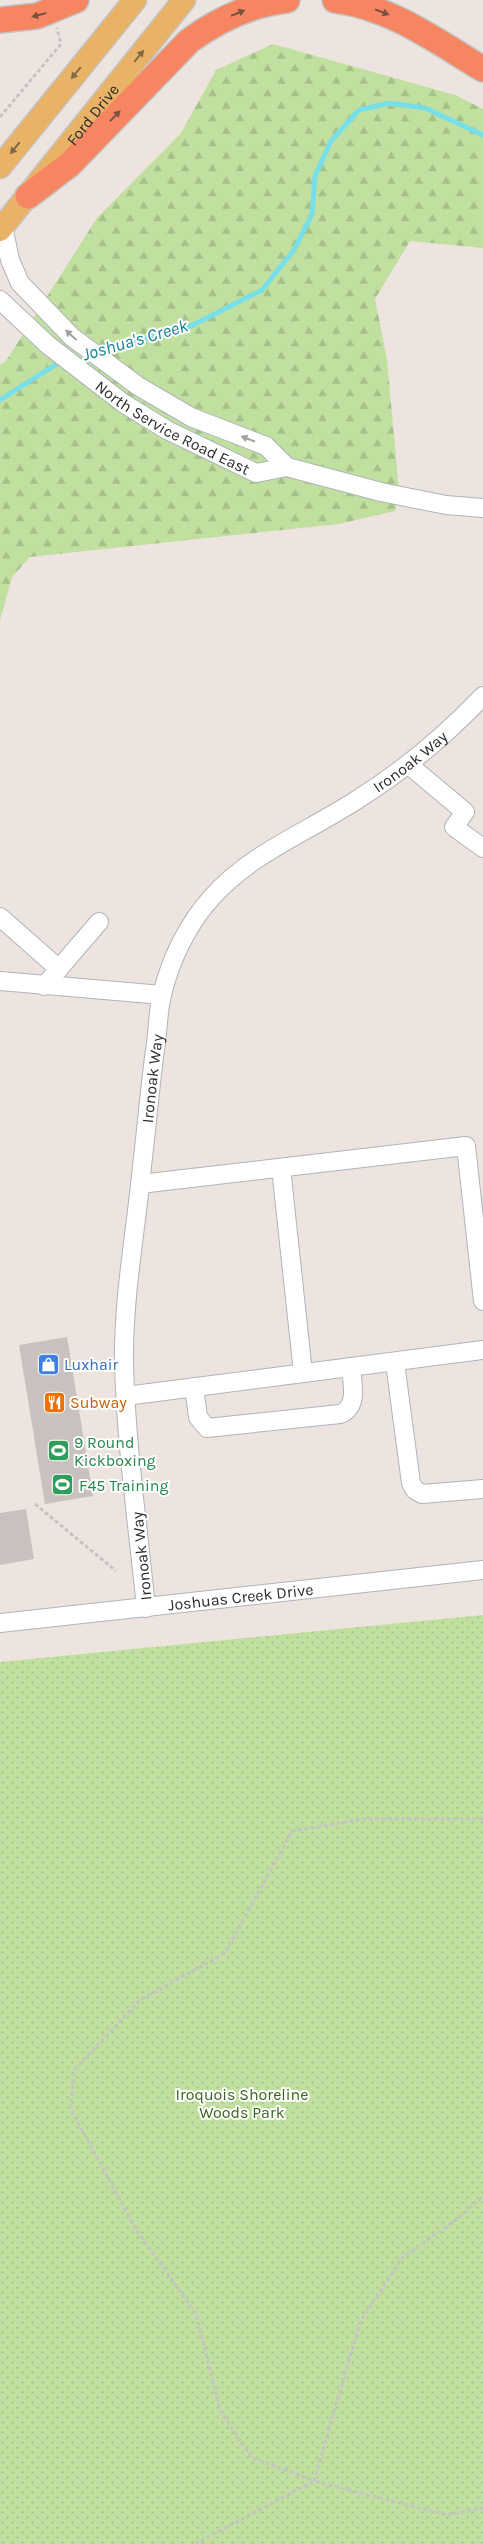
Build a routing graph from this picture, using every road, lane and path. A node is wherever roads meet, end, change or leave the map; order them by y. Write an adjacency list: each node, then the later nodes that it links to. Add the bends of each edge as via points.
1 (76, 0): 6 (highway)
2 (134, 0): 10 (main road, one-way to 10)
3 (184, 0): 11 (main road, Ford Drive, one-way to 3)
4 (287, 0): 11 (highway, one-way to 4, via 70,164 189,41 243,11)
5 (335, 0): 8 (highway, one-way to 8, via 391,15)
6 (54, 11): 7 (highway, one-way to 7); 9 (path, via 61,44)
7 (0, 20)
8 (483, 69)
9 (0, 117)
10 (0, 167)
11 (28, 196): 12 (main road, Ford Drive)
12 (2, 228): 14 (street, North Service Road East, one-way to 12, via 266,446 191,417 138,386 72,337 27,292 11,264)
13 (6, 306): 14 (street, North Service Road East, via 48,346 123,403 167,430 256,474)
14 (287, 467): 15 (street, North Service Road East, via 381,492)
15 (483, 508)
16 (483, 696): 17 (street, Ironoak Way, via 449,732)
17 (409, 766): 18 (street, via 465,812 454,827); 24 (street, Ironoak Way, via 256,859 213,896 185,937)
18 (483, 848)
19 (0, 917): 21 (street)
20 (99, 922): 21 (street)
21 (59, 969): 23 (street)
22 (0, 981): 23 (street)
23 (44, 986): 24 (street)
24 (162, 996): 26 (street, Ironoak Way)
25 (281, 1168): 26 (street); 27 (street, via 466,1146); 31 (street)
26 (140, 1184): 33 (street, Ironoak Way, via 127,1311)
27 (483, 1301)
28 (483, 1350): 29 (street)
29 (396, 1362): 30 (street); 34 (street, via 411,1483 415,1490 422,1494)
30 (351, 1368): 31 (street); 32 (street, via 353,1403 340,1414 207,1428 198,1416)
31 (303, 1373): 32 (street)
32 (194, 1387): 33 (street)
33 (126, 1396): 38 (street, Ironoak Way)
34 (483, 1489)
35 (35, 1504): 37 (path)
36 (483, 1570): 38 (street, Joshuas Creek Drive)
37 (116, 1571)
38 (146, 1608): 39 (street, Joshuas Creek Drive)
39 (0, 1623)
40 (483, 1818): 42 (path, via 363,1819 292,1831 225,1953 138,2001 75,2069 70,2108 137,2230 196,2314 220,2410 251,2457)
41 (483, 2196): 42 (path, via 460,2217 402,2258 360,2322)
42 (314, 2481): 43 (path, via 447,2515); 44 (path)
43 (483, 2508)
44 (195, 2544)

